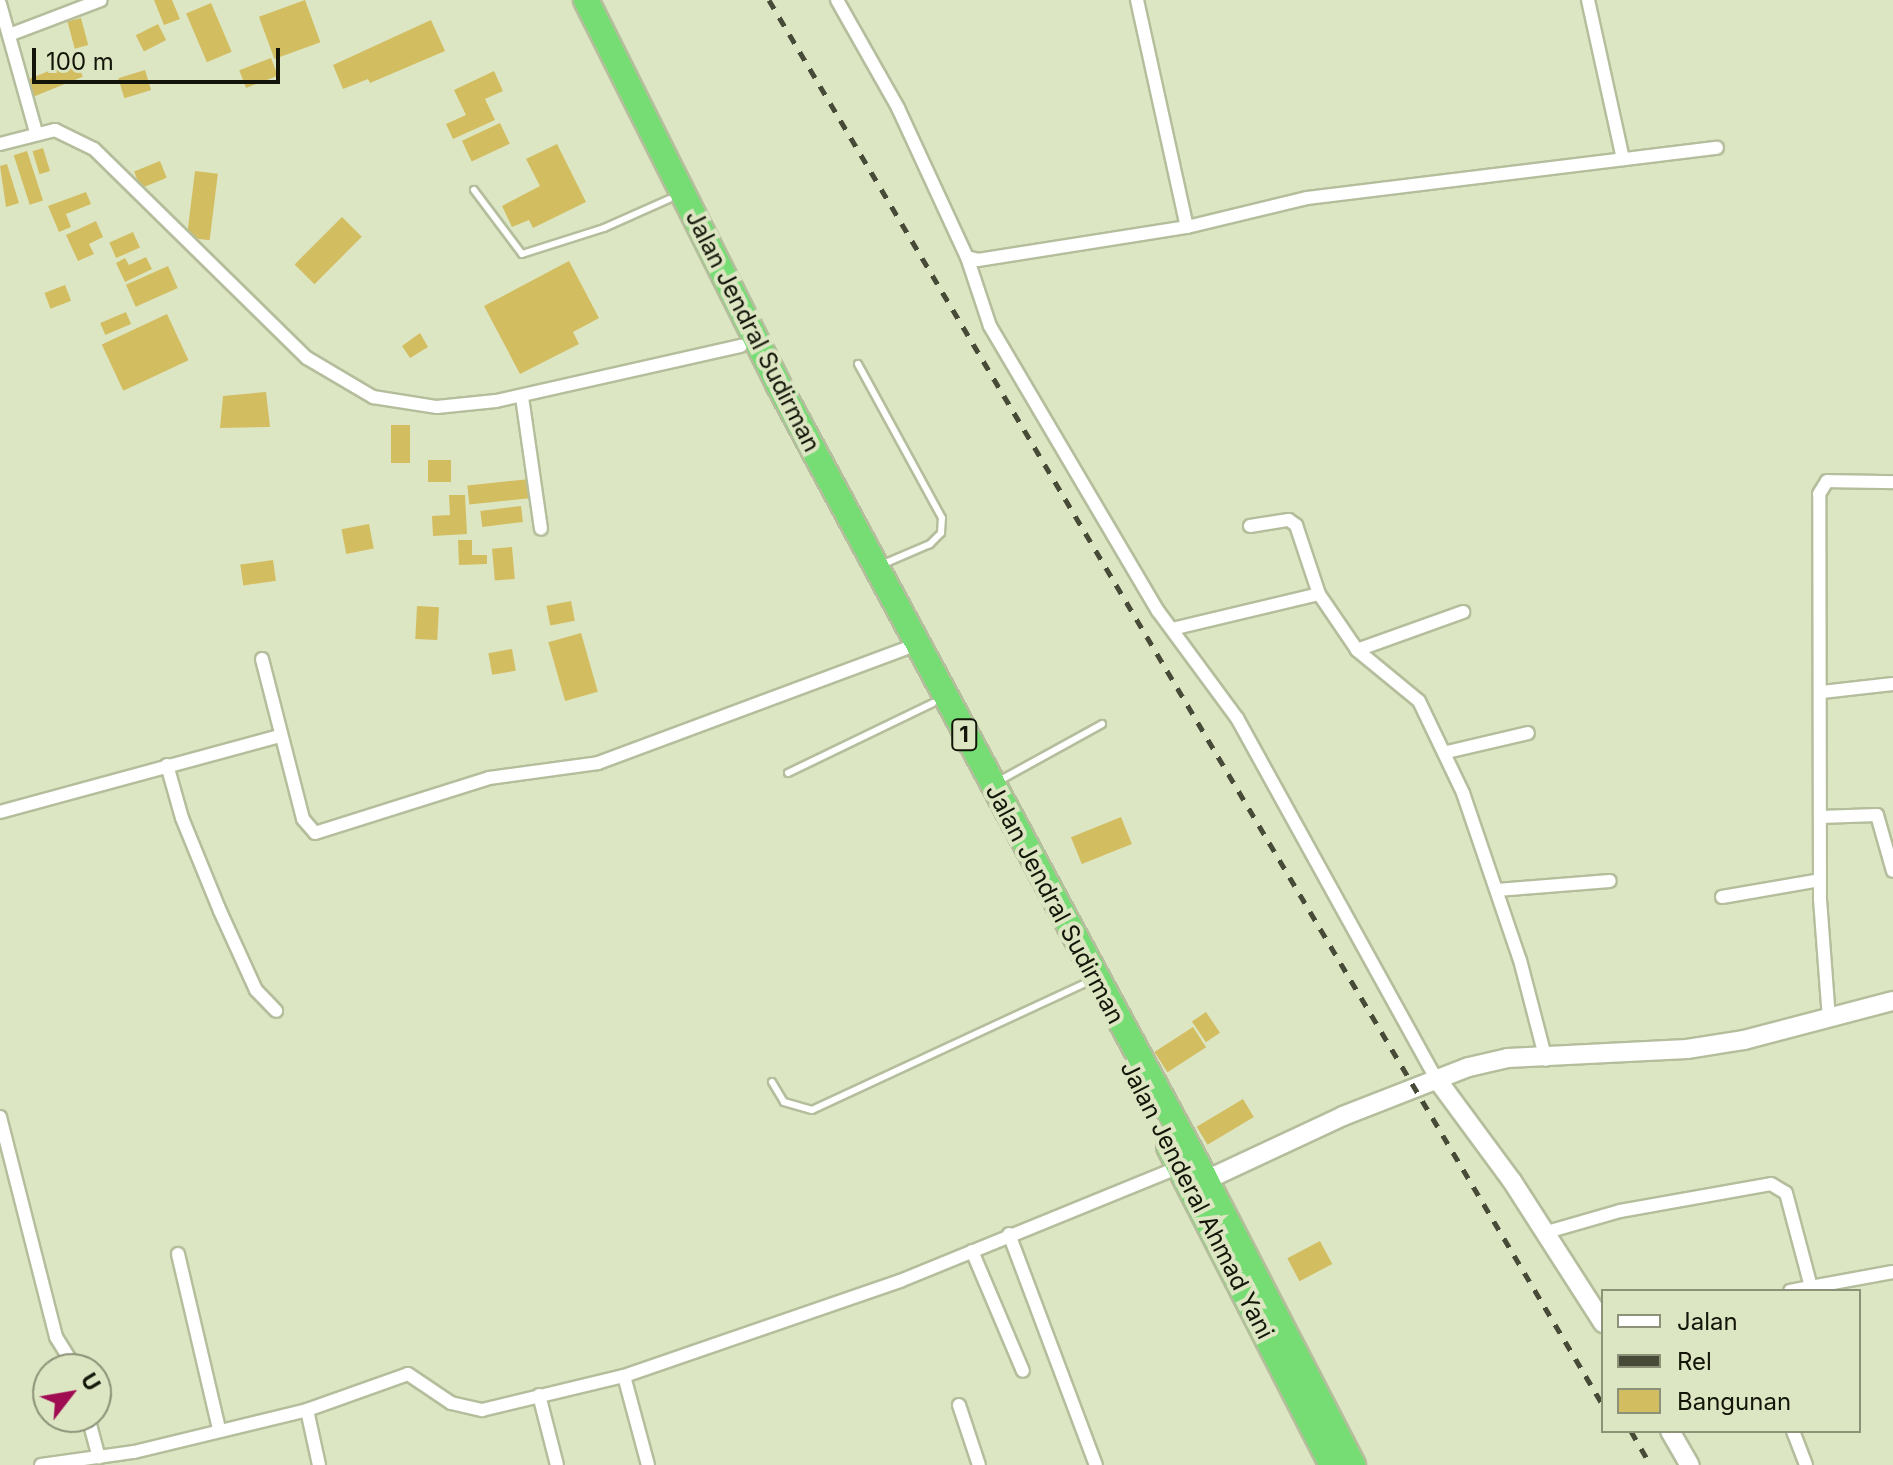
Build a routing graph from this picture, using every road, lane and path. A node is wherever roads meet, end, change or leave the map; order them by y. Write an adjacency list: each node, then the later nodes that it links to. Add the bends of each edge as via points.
1 (101, 0): 8 (street)
2 (569, 0): 14 (highway, Jalan Jenderal Ahmad Yani / 1)
3 (586, 0): 23 (highway, Jalan Jendral Sudirman / 1)
4 (837, 0): 16 (street, via 898,108)
5 (1137, 0): 15 (street)
6 (1588, 0): 12 (street)
7 (0, 4): 8 (street)
8 (9, 35): 9 (street)
9 (36, 132): 10 (street); 19 (street, via 65,133 94,149 307,358 373,397 437,407)
10 (0, 144)
11 (1717, 148): 12 (street)
12 (1623, 159): 15 (street, via 1307,198)
13 (474, 190): 14 (lane, via 522,254 604,228)
14 (669, 199): 17 (highway, Jalan Jenderal Ahmad Yani / 1)
15 (1187, 227): 16 (street, via 978,260)
16 (967, 257): 26 (street, via 990,326)
17 (741, 346): 19 (street); 27 (highway, Jalan Jenderal Ahmad Yani / 1)
18 (858, 364): 23 (lane, via 942,518 941,533 930,544)
19 (522, 397): 22 (street)
20 (1893, 482): 31 (street, via 1836,480 1821,486 1817,633)
21 (1250, 526): 24 (street, via 1289,520 1296,525 1304,535)
22 (541, 529)
23 (874, 567): 39 (highway, Jalan Jendral Sudirman / 1)
24 (1319, 594): 26 (street); 28 (street)
25 (1463, 612): 28 (street)
26 (1172, 629): 52 (street, via 1237,718)
27 (904, 649): 32 (highway, Jalan Jenderal Ahmad Yani / 1); 35 (street, via 598,763 478,780 315,833 303,819)
28 (1357, 650): 36 (street, via 1419,701)
29 (262, 659): 35 (street)
30 (1893, 684): 31 (street)
31 (1822, 692): 41 (street)
32 (933, 703): 38 (lane); 47 (highway, Jalan Jenderal Ahmad Yani / 1)
33 (1102, 724): 39 (lane)
34 (1528, 733): 36 (street)
35 (279, 736): 37 (street)
36 (1447, 752): 45 (street)
37 (167, 765): 40 (street); 49 (street, via 220,911 256,990)
38 (788, 773)
39 (991, 785): 56 (highway, Jalan Jendral Sudirman / 1)
40 (0, 812)
41 (1820, 817): 42 (street, via 1877,815); 43 (street)
42 (1893, 871)
43 (1820, 880): 46 (street); 50 (street)
44 (1610, 881): 45 (street)
45 (1497, 890): 51 (street)
46 (1722, 897)
47 (1083, 984): 53 (lane, via 812,1110 784,1102); 55 (highway, Jalan Jenderal Ahmad Yani / 1)
48 (1893, 1001): 50 (street)
49 (276, 1011)
50 (1829, 1019): 51 (street, via 1687,1049)
51 (1546, 1060): 52 (street, via 1508,1058)
52 (1436, 1078): 56 (street); 57 (street)
53 (772, 1082)
54 (0, 1117): 65 (street, via 56,1337)
55 (1180, 1167): 58 (street); 83 (highway, Jalan Jenderal Ahmad Yani / 1)
56 (1206, 1180): 84 (highway, Jalan Jendral Sudirman / 1)
57 (1547, 1232): 62 (street, via 1620,1211 1771,1184 1786,1193); 64 (street)
58 (1009, 1234): 59 (street); 82 (street)
59 (972, 1251): 66 (street); 67 (street)
60 (178, 1254): 71 (street)
61 (1893, 1272): 62 (street)
62 (1811, 1287): 63 (street)
63 (1800, 1289)
64 (1601, 1320)
65 (66, 1353)
66 (1023, 1371)
67 (624, 1376): 68 (street); 80 (street)
68 (539, 1395): 70 (street, via 469,1410 408,1374); 79 (street)
69 (959, 1405): 81 (street)
70 (307, 1410): 71 (street); 78 (street)
71 (219, 1429): 76 (street)
72 (92, 1433): 75 (street)
73 (1671, 1433): 85 (street)
74 (1794, 1433): 86 (street)
75 (99, 1458): 76 (street); 77 (street)
76 (135, 1459)
77 (41, 1465)
78 (319, 1465)
79 (557, 1465)
80 (648, 1465)
81 (979, 1465)
82 (1096, 1465)
83 (1332, 1465)
84 (1353, 1465)
85 (1690, 1465)
86 (1806, 1465)

